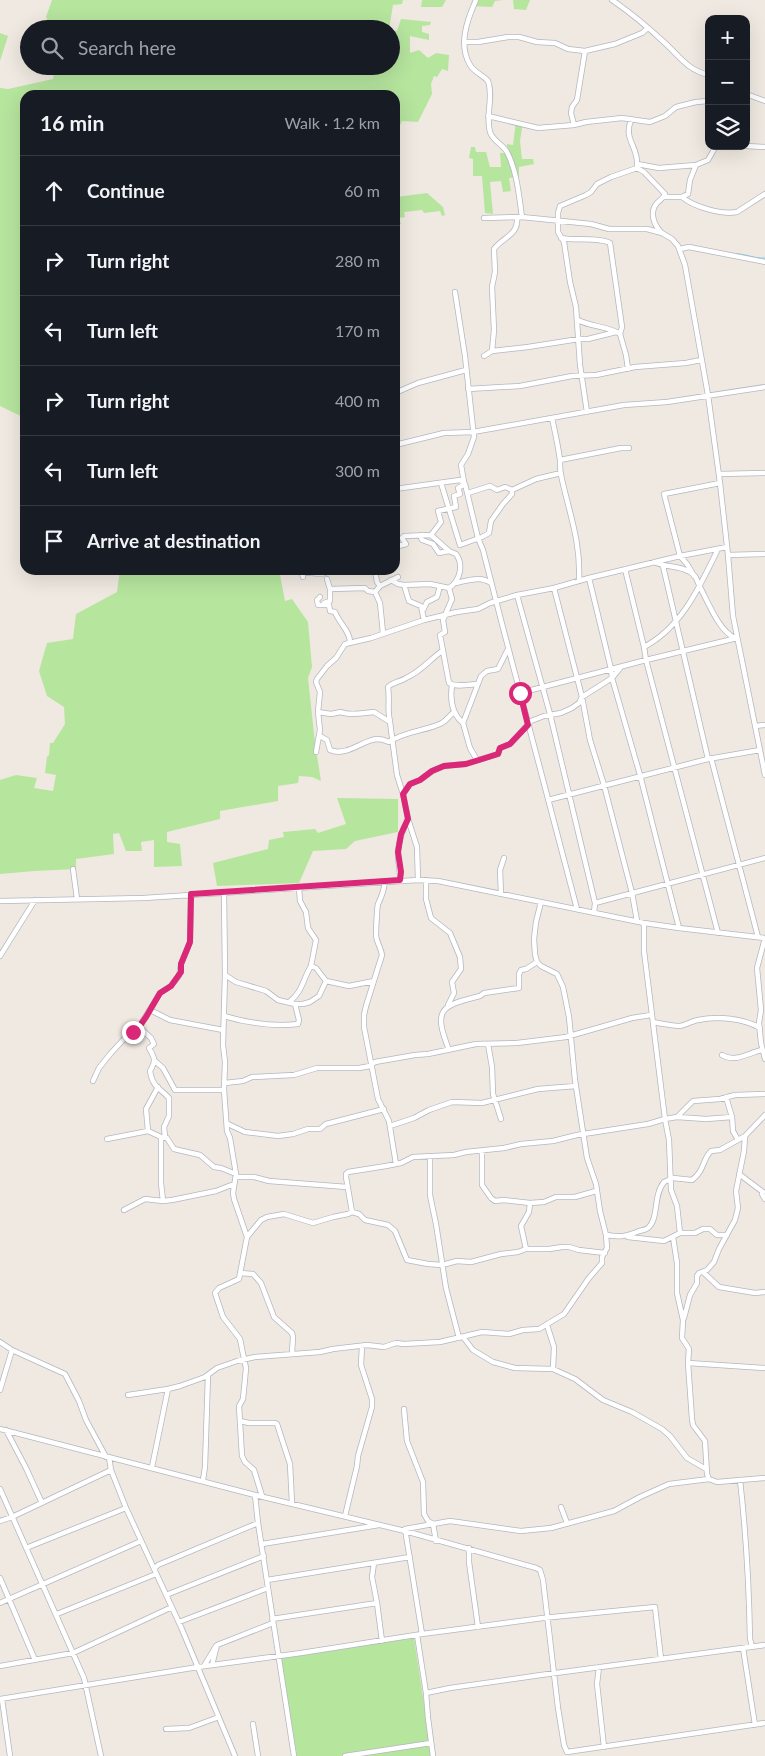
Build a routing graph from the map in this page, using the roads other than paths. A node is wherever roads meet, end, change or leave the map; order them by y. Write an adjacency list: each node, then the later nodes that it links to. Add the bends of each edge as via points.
1 (476, 0): 4 (street)
2 (612, 0): 3 (street)
3 (648, 28): 5 (street, via 615,44); 6 (street, via 689,67)
4 (464, 42): 5 (street, via 519,37); 10 (street, via 469,64 485,77 490,86)
5 (585, 51): 12 (street, via 577,100 571,113)
6 (705, 74)
7 (750, 95): 9 (street)
8 (705, 101): 11 (street, via 676,107 656,121)
9 (765, 101)
10 (488, 116): 12 (street, via 538,128); 21 (street, via 491,135 506,150 512,164)
11 (631, 120): 12 (street, via 616,118); 17 (street, via 628,136 638,158)
12 (574, 125)
13 (750, 146): 14 (street)
14 (765, 147)
15 (714, 150): 16 (street, via 708,160)
16 (696, 165): 17 (street); 20 (street, via 689,192)
17 (637, 166): 19 (street, via 663,191); 23 (street, via 596,184 591,192 560,206)
18 (765, 194): 20 (street, via 733,213 710,210)
19 (664, 197): 20 (street); 24 (street, via 655,206 653,215 654,223)
20 (682, 197)
21 (520, 217): 22 (street); 23 (street); 32 (street, via 516,228 494,249)
22 (484, 218)
23 (558, 220): 24 (street); 25 (street)
24 (662, 233): 26 (street)
25 (561, 238): 29 (street); 30 (street, via 610,243 622,327)
26 (680, 249): 27 (street); 34 (street)
27 (765, 262)
28 (455, 292): 36 (street)
29 (578, 320): 30 (street); 31 (street)
30 (618, 333): 31 (street); 35 (street)
31 (579, 338): 32 (street); 37 (street)
32 (492, 351): 33 (street)
33 (484, 356)
34 (701, 360): 35 (street); 41 (street)
35 (628, 369): 37 (street)
36 (466, 370): 39 (street); 40 (street)
37 (583, 375): 39 (street, via 520,386); 42 (street)
38 (765, 387): 41 (street)
39 (468, 389): 44 (street)
40 (400, 390)
41 (708, 395): 42 (street); 50 (street)
42 (587, 412): 43 (street)
43 (552, 418): 44 (street); 47 (street)
44 (473, 432): 45 (street, via 444,433); 52 (street, via 470,449 461,465)
45 (400, 444)
46 (629, 448): 47 (street)
47 (560, 460): 49 (street)
48 (765, 473): 50 (street)
49 (561, 474): 55 (street, via 536,479); 79 (street, via 576,534)
50 (719, 474): 53 (street)
51 (441, 483): 52 (street, via 460,480); 54 (street); 57 (street)
52 (464, 483): 56 (street); 57 (street, via 458,488 460,494 454,496 456,508)
53 (720, 483): 63 (street); 69 (street, via 664,494)
54 (400, 488)
55 (512, 490): 56 (street, via 505,487 497,490 490,486); 60 (street, via 491,522 490,532)
56 (468, 493): 60 (street)
57 (449, 509): 59 (street, via 438,511 441,522); 61 (street)
58 (420, 535): 59 (street); 62 (street, via 404,536 406,544); 65 (street, via 439,553)
59 (431, 535): 65 (street)
60 (478, 538): 61 (street); 81 (street)
61 (460, 545): 68 (street)
62 (400, 546)
63 (727, 548): 64 (street); 67 (street)
64 (718, 549): 69 (street); 85 (street)
65 (448, 551): 68 (street)
66 (765, 554): 67 (street)
67 (728, 555): 99 (street)
68 (459, 556): 80 (street, via 461,571)
69 (680, 556): 70 (street); 74 (street)
70 (654, 562): 71 (street); 72 (street)
71 (663, 566): 74 (street, via 681,568); 97 (street)
72 (625, 569): 76 (street); 101 (street)
73 (376, 575): 83 (street)
74 (694, 576): 85 (street)
75 (398, 577): 78 (street)
76 (589, 578): 79 (street); 107 (street)
77 (328, 579): 86 (street)
78 (391, 580): 82 (street); 83 (street)
79 (579, 580): 88 (street)
80 (456, 583): 81 (street, via 478,578); 87 (street)
81 (491, 584): 92 (street)
82 (404, 585): 84 (street); 94 (street, via 409,601 422,606)
83 (380, 586): 89 (street)
84 (440, 586): 87 (street); 94 (street, via 437,597)
85 (700, 587): 97 (street); 99 (street, via 714,615)
86 (330, 588): 89 (street, via 365,588); 93 (street, via 330,601)
87 (449, 588): 95 (street, via 452,599)
88 (554, 588): 90 (street); 108 (street)
89 (375, 592): 98 (street, via 380,603)
90 (518, 595): 92 (street); 112 (street)
91 (320, 597): 93 (street, via 318,605)
92 (496, 601): 95 (street, via 478,609); 102 (street)
93 (324, 605): 100 (street, via 329,605 330,611 336,612 350,635)
94 (423, 610): 96 (street)
95 (446, 614): 96 (street); 103 (street, via 443,620 445,632 440,636)
96 (424, 620): 98 (street)
97 (676, 621): 101 (street, via 664,634); 104 (street)
98 (383, 633): 100 (street)
99 (736, 638): 104 (street); 122 (street)
100 (350, 642): 115 (street, via 318,676)
101 (644, 647): 105 (street)
102 (509, 648): 110 (street, via 498,669 487,671); 113 (street)
103 (442, 651): 111 (street, via 446,675); 118 (street, via 424,668 388,687)
104 (681, 651): 105 (street); 127 (street)
105 (646, 660): 106 (street); 129 (street)
106 (621, 667): 107 (street); 109 (street)
107 (611, 669): 108 (street); 109 (street)
108 (577, 678): 112 (street); 114 (street)
109 (612, 678): 114 (street); 130 (street)
110 (478, 684): 111 (street); 119 (street)
111 (452, 685): 116 (street)
112 (541, 687): 113 (street); 117 (street)
113 (520, 693): 120 (street)
114 (582, 697): 117 (street, via 572,708); 132 (street, via 590,740)
115 (318, 712): 118 (street, via 360,715 374,712); 123 (street)
116 (454, 712): 119 (street); 124 (street, via 443,722)
117 (550, 714): 120 (street); 134 (street)
118 (390, 722): 124 (street)
119 (463, 723): 128 (street)
120 (528, 725): 128 (street, via 510,744 500,748 498,754); 135 (street)
121 (765, 725): 122 (street)
122 (755, 726): 125 (street)
123 (320, 736): 124 (street, via 327,740 333,752 379,738 389,742); 126 (street)
124 (393, 739): 133 (street, via 397,775)
125 (760, 750): 127 (street); 131 (street)
126 (316, 752)
127 (709, 759): 129 (street); 139 (street)
128 (477, 760): 133 (street, via 432,771 410,784)
129 (673, 767): 130 (street); 141 (street)
130 (640, 775): 132 (street); 146 (street)
131 (765, 775)
132 (604, 785): 134 (street); 151 (street)
133 (403, 794): 136 (street)
134 (568, 795): 135 (street); 156 (street)
135 (548, 800): 157 (street)
136 (408, 819): 142 (street, via 398,852); 143 (street, via 417,847)
137 (504, 858): 150 (street, via 500,870)
138 (765, 858): 139 (street)
139 (739, 866): 141 (street); 163 (street)
140 (73, 869): 152 (street)
141 (703, 875): 146 (street); 162 (street)
142 (400, 880): 143 (street); 145 (street)
143 (418, 880): 144 (street)
144 (426, 880): 150 (street); 172 (street, via 431,918 450,933 461,961 452,982 454,993)
145 (385, 882): 147 (street); 170 (street, via 377,906 376,936 382,955)
146 (667, 884): 151 (street); 161 (street)
147 (298, 888): 148 (street); 167 (street, via 308,928 316,940)
148 (224, 893): 149 (street); 168 (street)
149 (191, 894): 152 (street); 173 (street, via 190,942 181,972 171,986 160,993)
150 (500, 894): 155 (street)
151 (632, 894): 156 (street); 159 (street)
152 (78, 899): 153 (street)
153 (35, 900): 154 (street); 165 (street)
154 (0, 901)
155 (541, 902): 157 (street); 166 (street, via 534,939)
156 (595, 903): 158 (street)
157 (576, 910): 158 (street)
158 (594, 913): 159 (street)
159 (637, 921): 160 (street)
160 (644, 922): 161 (street); 174 (street)
161 (679, 928): 162 (street)
162 (718, 933): 163 (street)
163 (758, 937): 164 (street)
164 (765, 938): 177 (street, via 757,968 761,1010)
165 (0, 956)
166 (537, 962): 172 (street, via 521,970 519,988 484,993); 181 (street, via 560,977)
167 (311, 966): 169 (street); 171 (street)
168 (225, 974): 171 (street, via 236,982); 175 (street)
169 (326, 981): 170 (street, via 350,986); 171 (street, via 319,996 310,1002)
170 (374, 981): 188 (street, via 364,1015)
171 (292, 1003): 175 (street, via 298,1024 255,1024)
172 (448, 1005): 183 (street, via 440,1020)
173 (150, 1010): 179 (street); 180 (street, via 170,1020)
174 (651, 1015): 176 (street); 181 (street)
175 (224, 1016): 180 (street)
176 (653, 1022): 177 (street, via 682,1026 696,1020 724,1019); 202 (street)
177 (759, 1025): 178 (street); 184 (street)
178 (765, 1025)
179 (139, 1027): 187 (street, via 152,1038 154,1044 149,1048); 189 (street, via 111,1053)
180 (223, 1030): 190 (street)
181 (570, 1036): 182 (street); 191 (street)
182 (488, 1044): 183 (street); 196 (street)
183 (449, 1050): 188 (street)
184 (762, 1050): 185 (street, via 735,1059); 186 (street)
185 (722, 1056)
186 (765, 1059)
187 (155, 1061): 192 (street, via 150,1071 151,1080); 193 (street, via 163,1068 175,1090)
188 (371, 1064): 190 (street, via 359,1068 316,1068 294,1075 252,1077); 197 (street, via 378,1099)
189 (93, 1081)
190 (224, 1083): 193 (street)
191 (576, 1086): 196 (street, via 538,1089); 206 (street)
192 (158, 1087): 205 (street, via 146,1109); 208 (street, via 169,1098 169,1116)
193 (224, 1090): 203 (street)
194 (765, 1094): 195 (street)
195 (726, 1098): 199 (street); 200 (street, via 693,1101)
196 (495, 1100): 201 (street); 204 (street, via 452,1102)
197 (384, 1109): 203 (street, via 326,1124 320,1129 284,1136 245,1132); 204 (street)
198 (765, 1115): 207 (street)
199 (732, 1116): 200 (street, via 697,1120); 210 (street, via 733,1131)
200 (676, 1117): 202 (street)
201 (501, 1119)
202 (665, 1119): 206 (street); 216 (street)
203 (228, 1124): 215 (street)
204 (390, 1126): 213 (street)
205 (148, 1131): 208 (street); 209 (street)
206 (583, 1134): 211 (street); 219 (street)
207 (745, 1136): 210 (street); 214 (street)
208 (163, 1137): 215 (street, via 174,1149 200,1155 214,1167); 222 (street)
209 (107, 1139)
210 (738, 1140): 216 (street, via 708,1153 702,1170 692,1180)
211 (482, 1150): 212 (street); 223 (street, via 482,1185 491,1198)
212 (430, 1157): 213 (street, via 413,1157); 234 (street, via 430,1195)
213 (396, 1164): 218 (street, via 347,1172)
214 (739, 1174): 220 (street); 228 (street, via 738,1208)
215 (236, 1175): 217 (street); 218 (street)
216 (670, 1179): 226 (street); 229 (street, via 659,1189 653,1222 647,1229)
217 (234, 1184): 222 (street, via 216,1191); 230 (street, via 234,1199)
218 (347, 1187): 225 (street)
219 (596, 1191): 223 (street); 227 (street)
220 (764, 1191): 221 (street)
221 (765, 1199)
222 (163, 1201): 224 (street, via 145,1200)
223 (530, 1203): 232 (street, via 521,1226)
224 (124, 1210)
225 (352, 1212): 230 (street, via 313,1223 284,1214 267,1217); 234 (street, via 365,1220 388,1225 395,1231 407,1260)
226 (680, 1233): 228 (street, via 695,1233 703,1229); 231 (street)
227 (606, 1235): 229 (street); 233 (street)
228 (727, 1235): 235 (street, via 714,1262)
229 (627, 1236): 231 (street, via 664,1241)
230 (247, 1237): 236 (street)
231 (673, 1237): 238 (street, via 677,1293)
232 (526, 1248): 233 (street, via 569,1247); 234 (street, via 476,1261)
233 (605, 1252): 239 (street, via 602,1263 564,1314)
234 (442, 1265): 240 (street, via 449,1302)
235 (703, 1272): 237 (street, via 719,1286); 238 (street, via 697,1276)
236 (240, 1273): 244 (street, via 253,1274 261,1283 274,1317 292,1333); 245 (street, via 238,1281 219,1288 215,1293 223,1317 240,1339)
237 (765, 1292)
238 (683, 1320): 246 (street, via 682,1338 689,1349)
239 (547, 1325): 240 (street, via 509,1334 487,1332); 249 (street, via 554,1347)
240 (461, 1338): 242 (street, via 396,1343 384,1347); 249 (street, via 493,1362 515,1368)
241 (0, 1342): 243 (street)
242 (362, 1346): 244 (street); 273 (street, via 361,1365 372,1407)
243 (12, 1350): 250 (street); 258 (street, via 65,1374 86,1420)
244 (292, 1353): 245 (street)
245 (244, 1359): 251 (street); 256 (street, via 246,1379 239,1406)
246 (688, 1363): 247 (street); 260 (street, via 692,1419 705,1441)
247 (765, 1368)
248 (0, 1370): 250 (street)
249 (553, 1370): 260 (street, via 575,1378 603,1400 662,1429 687,1458)
250 (6, 1371): 253 (street)
251 (208, 1375): 252 (street); 264 (street)
252 (168, 1389): 254 (street); 259 (street)
253 (0, 1390)
254 (128, 1395)
255 (404, 1409): 278 (street, via 407,1441 423,1482 424,1514)
256 (240, 1421): 268 (street, via 242,1456 254,1470); 270 (street, via 277,1424 290,1464)
257 (3, 1429): 258 (street); 269 (street)
258 (108, 1457): 259 (street); 261 (street)
259 (152, 1467): 264 (street)
260 (706, 1469): 263 (street)
261 (111, 1470): 269 (street); 272 (street)
262 (765, 1478): 265 (street)
263 (709, 1479): 265 (street, via 717,1482); 277 (street, via 670,1484 614,1511)
264 (203, 1480): 267 (street)
265 (740, 1480): 308 (street, via 748,1553)
266 (0, 1489): 274 (street)
267 (255, 1494): 268 (street); 276 (street)
268 (262, 1496): 270 (street)
269 (42, 1503): 274 (street)
270 (292, 1503): 273 (street)
271 (561, 1506): 277 (street)
272 (126, 1508): 281 (street); 284 (street)
273 (345, 1516): 279 (street)
274 (12, 1517): 275 (street); 284 (street)
275 (0, 1521)
276 (258, 1523): 283 (street); 289 (street, via 158,1565)
277 (567, 1523): 278 (street, via 521,1532 450,1521)
278 (433, 1524): 280 (street); 282 (street)
279 (379, 1525): 280 (street); 283 (street)
280 (405, 1531): 282 (street); 287 (street)
281 (141, 1541): 289 (street); 292 (street)
282 (436, 1541): 285 (street)
283 (262, 1544): 286 (street)
284 (26, 1548): 292 (street)
285 (469, 1548): 300 (street, via 540,1570); 303 (street)
286 (264, 1556): 291 (street); 294 (street)
287 (410, 1557): 288 (street); 304 (street)
288 (374, 1563): 291 (street); 297 (street, via 372,1577)
289 (155, 1572): 294 (street); 299 (street)
290 (0, 1578): 295 (street)
291 (267, 1580): 293 (street)
292 (43, 1585): 295 (street); 299 (street)
293 (268, 1588): 301 (street); 302 (street)
294 (166, 1596): 298 (street)
295 (9, 1599): 296 (street); 313 (street)
296 (0, 1603)
297 (377, 1603): 301 (street); 305 (street)
298 (172, 1608): 302 (street); 310 (street)
299 (57, 1614): 310 (street)
300 (548, 1618): 303 (street); 312 (street, via 656,1607); 319 (street)
301 (273, 1621): 307 (street); 311 (street)
302 (179, 1622): 317 (street)
303 (478, 1627): 304 (street)
304 (420, 1634): 305 (street); 321 (street)
305 (382, 1640): 311 (street)
306 (765, 1644): 308 (street)
307 (217, 1645): 315 (street); 316 (street)
308 (752, 1646): 309 (street)
309 (743, 1648): 312 (street); 326 (street)
310 (73, 1653): 313 (street); 320 (street)
311 (278, 1655): 316 (street); 335 (street)
312 (661, 1659): 318 (street)
313 (35, 1660): 314 (street)
314 (0, 1666)
315 (204, 1666): 316 (street); 317 (street)
316 (212, 1666)
317 (198, 1667): 320 (street); 323 (street)
318 (599, 1667): 319 (street); 329 (street, via 597,1684)
319 (555, 1673): 321 (street); 330 (street)
320 (86, 1685): 322 (street); 332 (street)
321 (426, 1694): 328 (street)
322 (1, 1699): 331 (street)
323 (219, 1718): 327 (street, via 189,1728); 333 (street)
324 (765, 1723): 326 (street)
325 (253, 1724): 334 (street)
326 (755, 1725): 329 (street)
327 (166, 1729)
328 (431, 1743): 336 (street); 337 (street)
329 (604, 1747): 330 (street)
330 (567, 1754)
331 (10, 1756)
332 (101, 1756)
333 (235, 1756)
334 (258, 1756)
335 (294, 1756)
336 (345, 1756)
337 (433, 1756)

